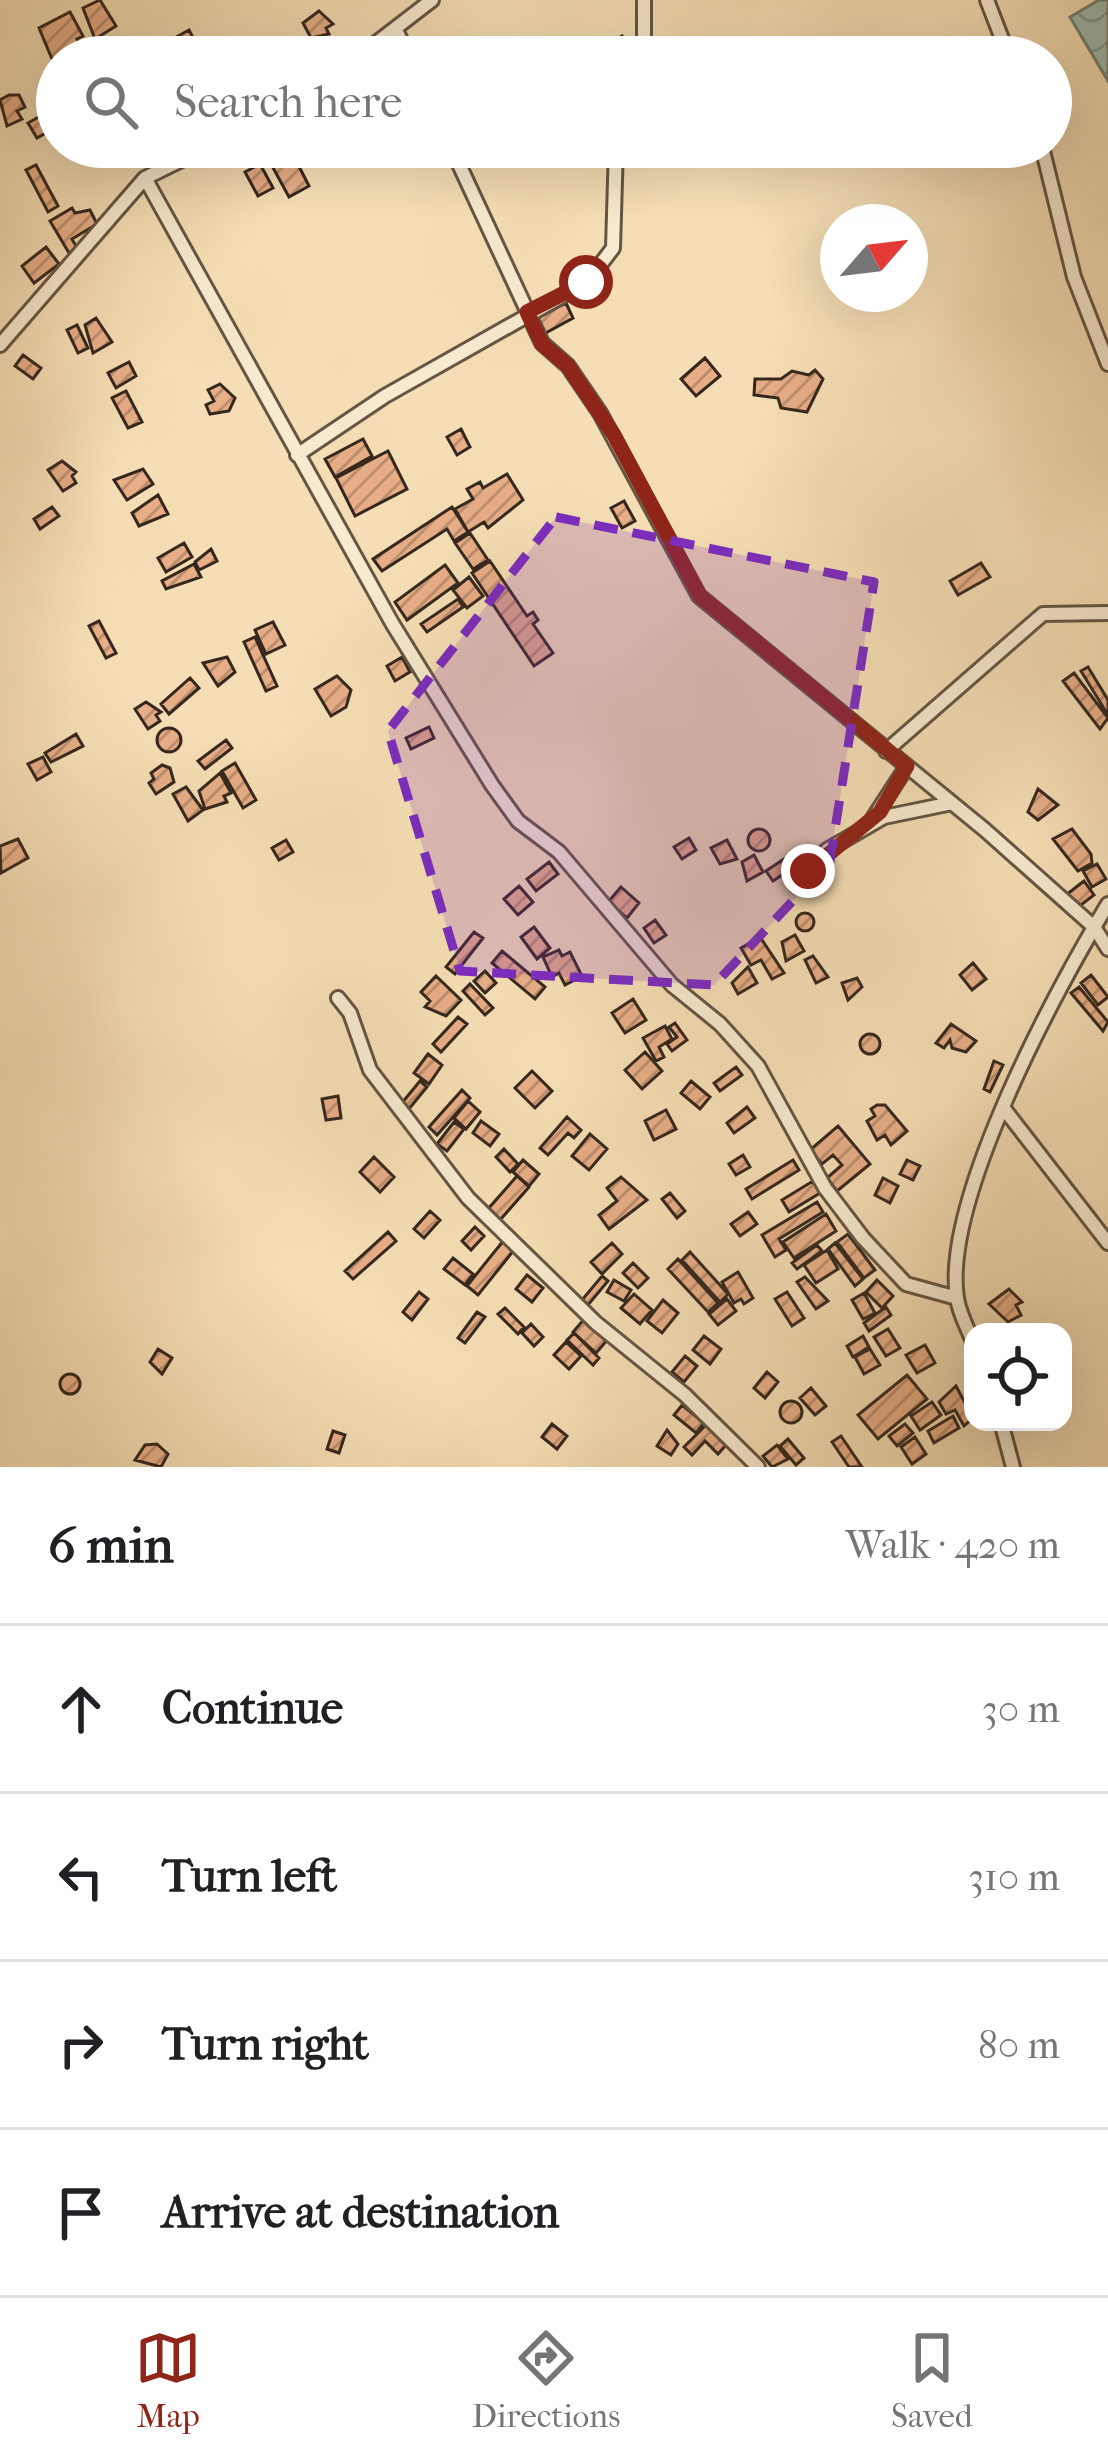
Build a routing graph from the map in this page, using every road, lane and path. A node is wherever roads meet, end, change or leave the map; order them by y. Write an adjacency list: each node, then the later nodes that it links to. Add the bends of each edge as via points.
1 (432, 0): 4 (street)
2 (644, 0): 7 (street)
3 (987, 0): 8 (street)
4 (396, 30): 5 (street); 6 (street)
5 (388, 36)
6 (399, 36)
7 (644, 36)
8 (1001, 36)
9 (166, 168): 13 (street)
10 (461, 168): 14 (street)
11 (615, 168): 14 (street, via 613,248 586,282)
12 (1047, 168): 16 (street, via 1074,277)
13 (146, 178): 15 (street); 17 (street)
14 (527, 312): 17 (street); 19 (street, via 542,344 568,366 614,435 700,596)
15 (0, 345)
16 (1108, 364)
17 (296, 455): 30 (street, via 518,821 559,852 672,986 758,1066 825,1188 863,1238 906,1284)
18 (1108, 613): 19 (street, via 1042,614)
19 (886, 751): 20 (street)
20 (907, 766): 21 (street); 22 (street)
21 (952, 803): 22 (street); 25 (street)
22 (859, 832): 23 (street, via 827,850)
23 (796, 885)
24 (1108, 904): 25 (street)
25 (1094, 928): 26 (street); 28 (street)
26 (1108, 949)
27 (338, 998): 33 (street, via 370,1070 468,1198)
28 (1005, 1110): 29 (street); 30 (street, via 964,1209)
29 (1108, 1243)
30 (957, 1298): 31 (street)
31 (966, 1323)
32 (1003, 1431): 34 (street)
33 (758, 1467)
34 (1012, 1467)

